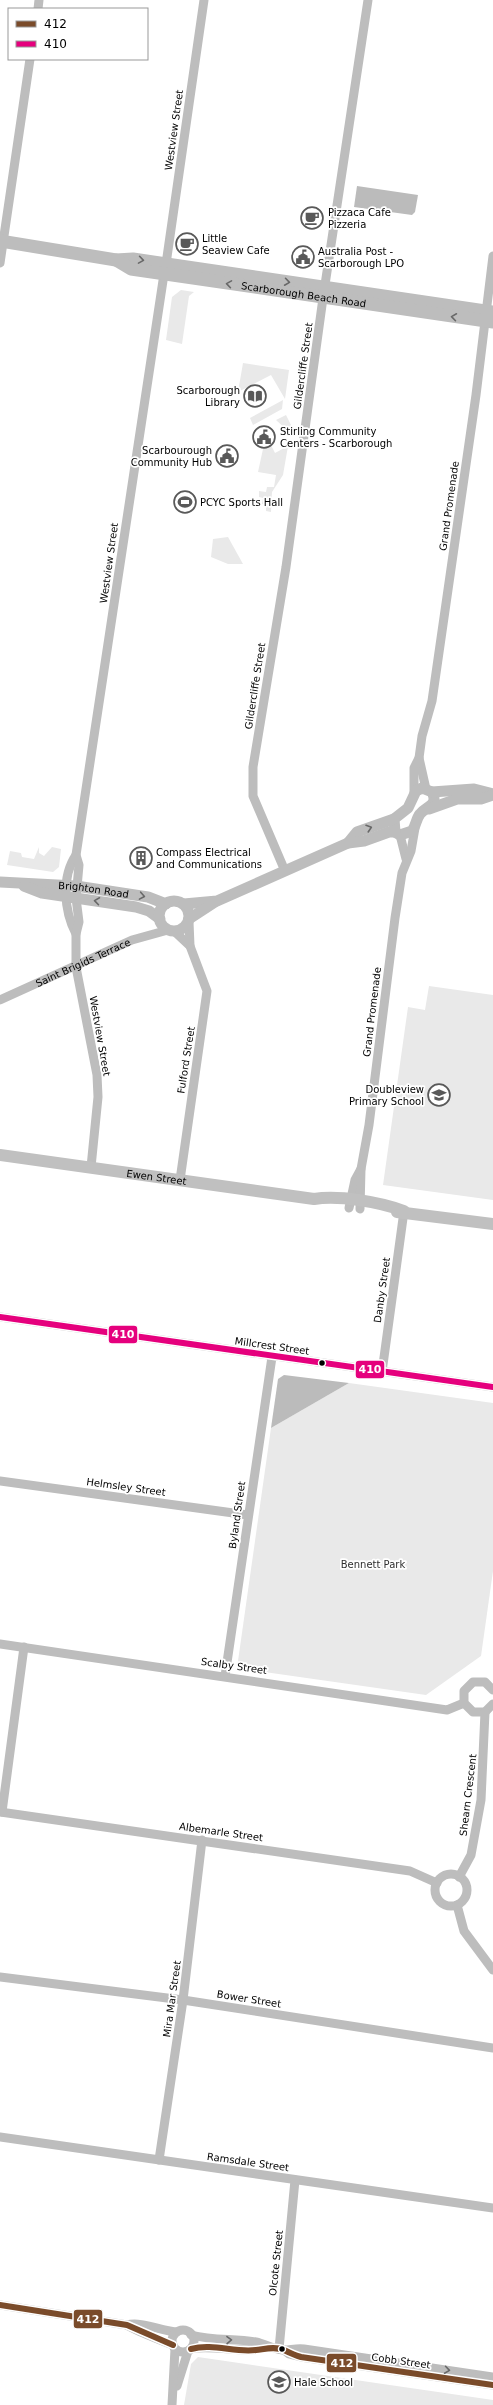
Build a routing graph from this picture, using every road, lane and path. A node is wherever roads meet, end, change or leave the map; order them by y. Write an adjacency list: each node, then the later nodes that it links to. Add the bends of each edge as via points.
1 (204, 0): 7 (street, Westview Street)
2 (368, 0): 8 (street, Gildercliffe Street)
3 (30, 60): 4 (street)
4 (2, 242): 6 (street); 7 (main road, Scarborough Beach Road, via 116,260 131,269)
5 (493, 256): 9 (street, Grand Promenade)
6 (0, 263)
7 (165, 269): 8 (main road, Scarborough Beach Road); 22 (street, Westview Street, via 76,855 71,863)
8 (324, 292): 9 (main road, Scarborough Beach Road); 20 (street, Gildercliffe Street, via 286,567 253,767 254,796)
9 (489, 317): 10 (street, Grand Promenade, via 432,701)
10 (419, 758): 11 (street, Grand Promenade); 12 (street, Grand Promenade, via 414,768)
11 (429, 790): 12 (street, via 419,789); 13 (street, via 474,789); 14 (street, via 434,801)
12 (414, 794): 15 (street, via 408,808)
13 (493, 794): 14 (street, via 481,799 457,799)
14 (429, 809): 16 (street, via 420,814)
15 (394, 819): 17 (street); 18 (street, one-way to 15, via 357,832)
16 (415, 828): 17 (street, via 407,834); 19 (street, Grand Promenade, via 411,851)
17 (398, 833): 18 (street, via 389,832 364,841); 19 (street, Grand Promenade)
18 (348, 843): 20 (street)
19 (406, 859): 35 (street, Grand Promenade, via 396,905 369,1125 361,1169 355,1180)
20 (285, 871): 23 (street)
21 (0, 882): 22 (street, Brighton Road, via 20,885 42,893)
22 (71, 892): 24 (street, Brighton Road, one-way to 24, via 148,897); 26 (street, Brighton Road, one-way to 22, via 150,911); 30 (street, Westview Street, via 79,922 76,934)
23 (217, 901): 25 (street); 27 (street)
24 (166, 904): 25 (street, via 174,901); 26 (street, via 162,908)
25 (184, 904): 27 (street, via 188,909)
26 (160, 919): 28 (street)
27 (189, 920): 28 (street, via 186,926); 29 (street, Fulford Street)
28 (171, 930): 29 (street, Fulford Street); 30 (street, Saint Brigids Terrace, via 132,940)
29 (190, 946): 34 (street, Fulford Street, via 207,991)
30 (76, 967): 31 (street, Saint Brigids Terrace); 33 (street, Westview Street, via 97,1075 98,1097)
31 (0, 1000)
32 (0, 1155): 33 (main road, Ewen Street)
33 (91, 1167): 34 (main road, Ewen Street)
34 (180, 1180): 35 (main road, Ewen Street, via 314,1199 323,1205)
35 (355, 1205): 36 (main road, Ewen Street, via 388,1213)
36 (404, 1211): 37 (main road, Ewen Street); 40 (street, Danby Street)
37 (493, 1224)
38 (0, 1317): 39 (street, Millcrest Street)
39 (272, 1357): 40 (street, Millcrest Street); 43 (street, Byland Street)
40 (382, 1372): 41 (street, Millcrest Street)
41 (493, 1387)
42 (0, 1482): 43 (street, Helmsley Street)
43 (248, 1515): 46 (street, Byland Street)
44 (0, 1644): 45 (street, Scalby Street)
45 (24, 1647): 46 (street, Scalby Street); 51 (street)
46 (225, 1676): 48 (street, Scalby Street, via 447,1710)
47 (491, 1685): 48 (street, via 485,1682 472,1682 464,1691)
48 (464, 1703): 50 (street, via 473,1712)
49 (493, 1704): 50 (street)
50 (485, 1712): 53 (street, Shearn Crescent, via 481,1800 471,1855)
51 (1, 1812): 52 (street, Albemarle Street)
52 (202, 1840): 54 (street, Albemarle Street, via 410,1871); 58 (street, Mira Mar Street)
53 (459, 1877): 54 (street, via 448,1874); 55 (street, via 466,1886 466,1893 464,1900)
54 (437, 1883): 55 (street, via 437,1898 444,1904)
55 (457, 1905): 56 (street, via 464,1931)
56 (493, 1970)
57 (0, 1977): 58 (street, Bower Street)
58 (183, 2000): 59 (street, Bower Street); 61 (street, Mira Mar Street)
59 (493, 2048)
60 (0, 2137): 61 (street, Ramsdale Street)
61 (160, 2160): 62 (street, Ramsdale Street)
62 (295, 2180): 63 (street, Ramsdale Street); 70 (street, Olcote Street)
63 (493, 2208)
64 (0, 2305): 65 (street)
65 (127, 2325): 66 (street, via 133,2323); 68 (street)
66 (176, 2332): 67 (street, via 184,2331); 68 (street, via 172,2338)
67 (191, 2335): 69 (street, Cobb Street, one-way to 69, via 217,2341 257,2342); 71 (street, via 194,2342)
68 (174, 2347): 71 (street, via 181,2352); 74 (street)
69 (265, 2347): 70 (street, Cobb Street); 71 (street, Cobb Street, via 256,2350 203,2346)
70 (281, 2349): 72 (street, Cobb Street, one-way to 72, via 304,2349); 73 (street, Cobb Street, via 301,2357)
71 (189, 2350): 74 (street)
72 (493, 2377)
73 (493, 2385)
74 (174, 2388): 75 (street)
75 (172, 2405)

